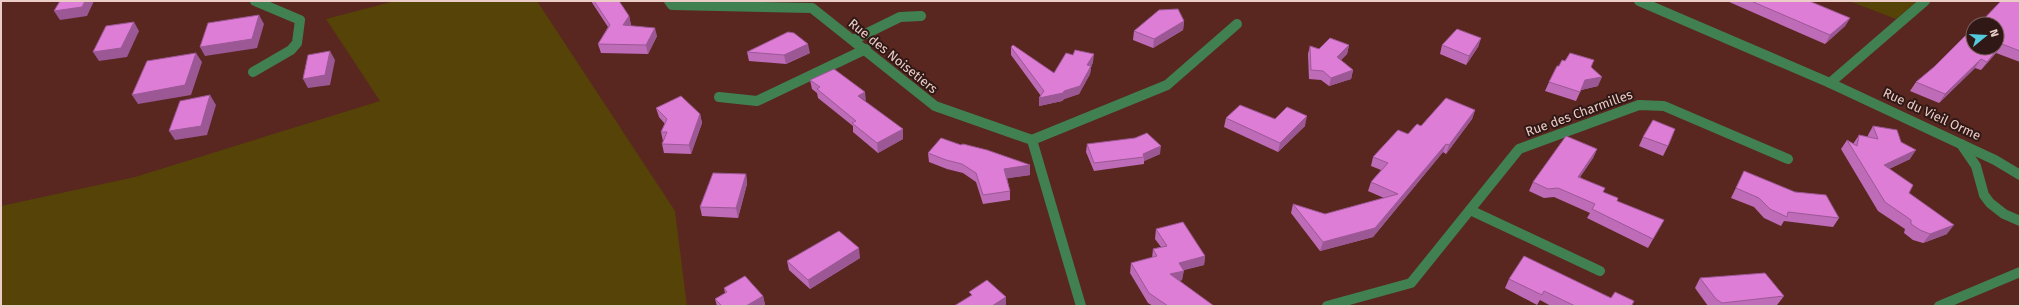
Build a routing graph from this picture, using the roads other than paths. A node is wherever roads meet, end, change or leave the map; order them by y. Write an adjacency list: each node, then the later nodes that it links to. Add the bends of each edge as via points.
1 (255, 1): 10 (street, via 300,20 297,43 291,50)
2 (669, 1): 5 (street, Rue des Noisetiers, via 672,6)
3 (1640, 1): 11 (street, Rue du Vieil Orme)
4 (1925, 1): 11 (street)
5 (813, 4): 8 (street, Rue des Noisetiers)
6 (921, 16): 8 (street, via 900,17)
7 (1237, 24): 13 (street, via 1167,85)
8 (853, 40): 9 (street, Rue des Noisetiers)
9 (866, 49): 12 (street, via 757,101); 13 (street, Rue des Noisetiers, via 936,106)
10 (253, 72)
11 (1830, 83): 14 (street, Rue du Vieil Orme)
12 (719, 97)
13 (1032, 140): 21 (street)
14 (1960, 143): 16 (street, Rue du Vieil Orme); 18 (street, via 1976,166 1984,195 1990,203 2004,214)
15 (1788, 159): 17 (street, Rue des Charmilles, via 1664,106 1639,105 1519,149)
16 (2020, 175)
17 (1470, 210): 19 (street); 22 (street, Rue des Charmilles, via 1411,283)
18 (2020, 221)
19 (1600, 270)
20 (2020, 272): 23 (street)
21 (1081, 306)
22 (1327, 306)
23 (1939, 306)

